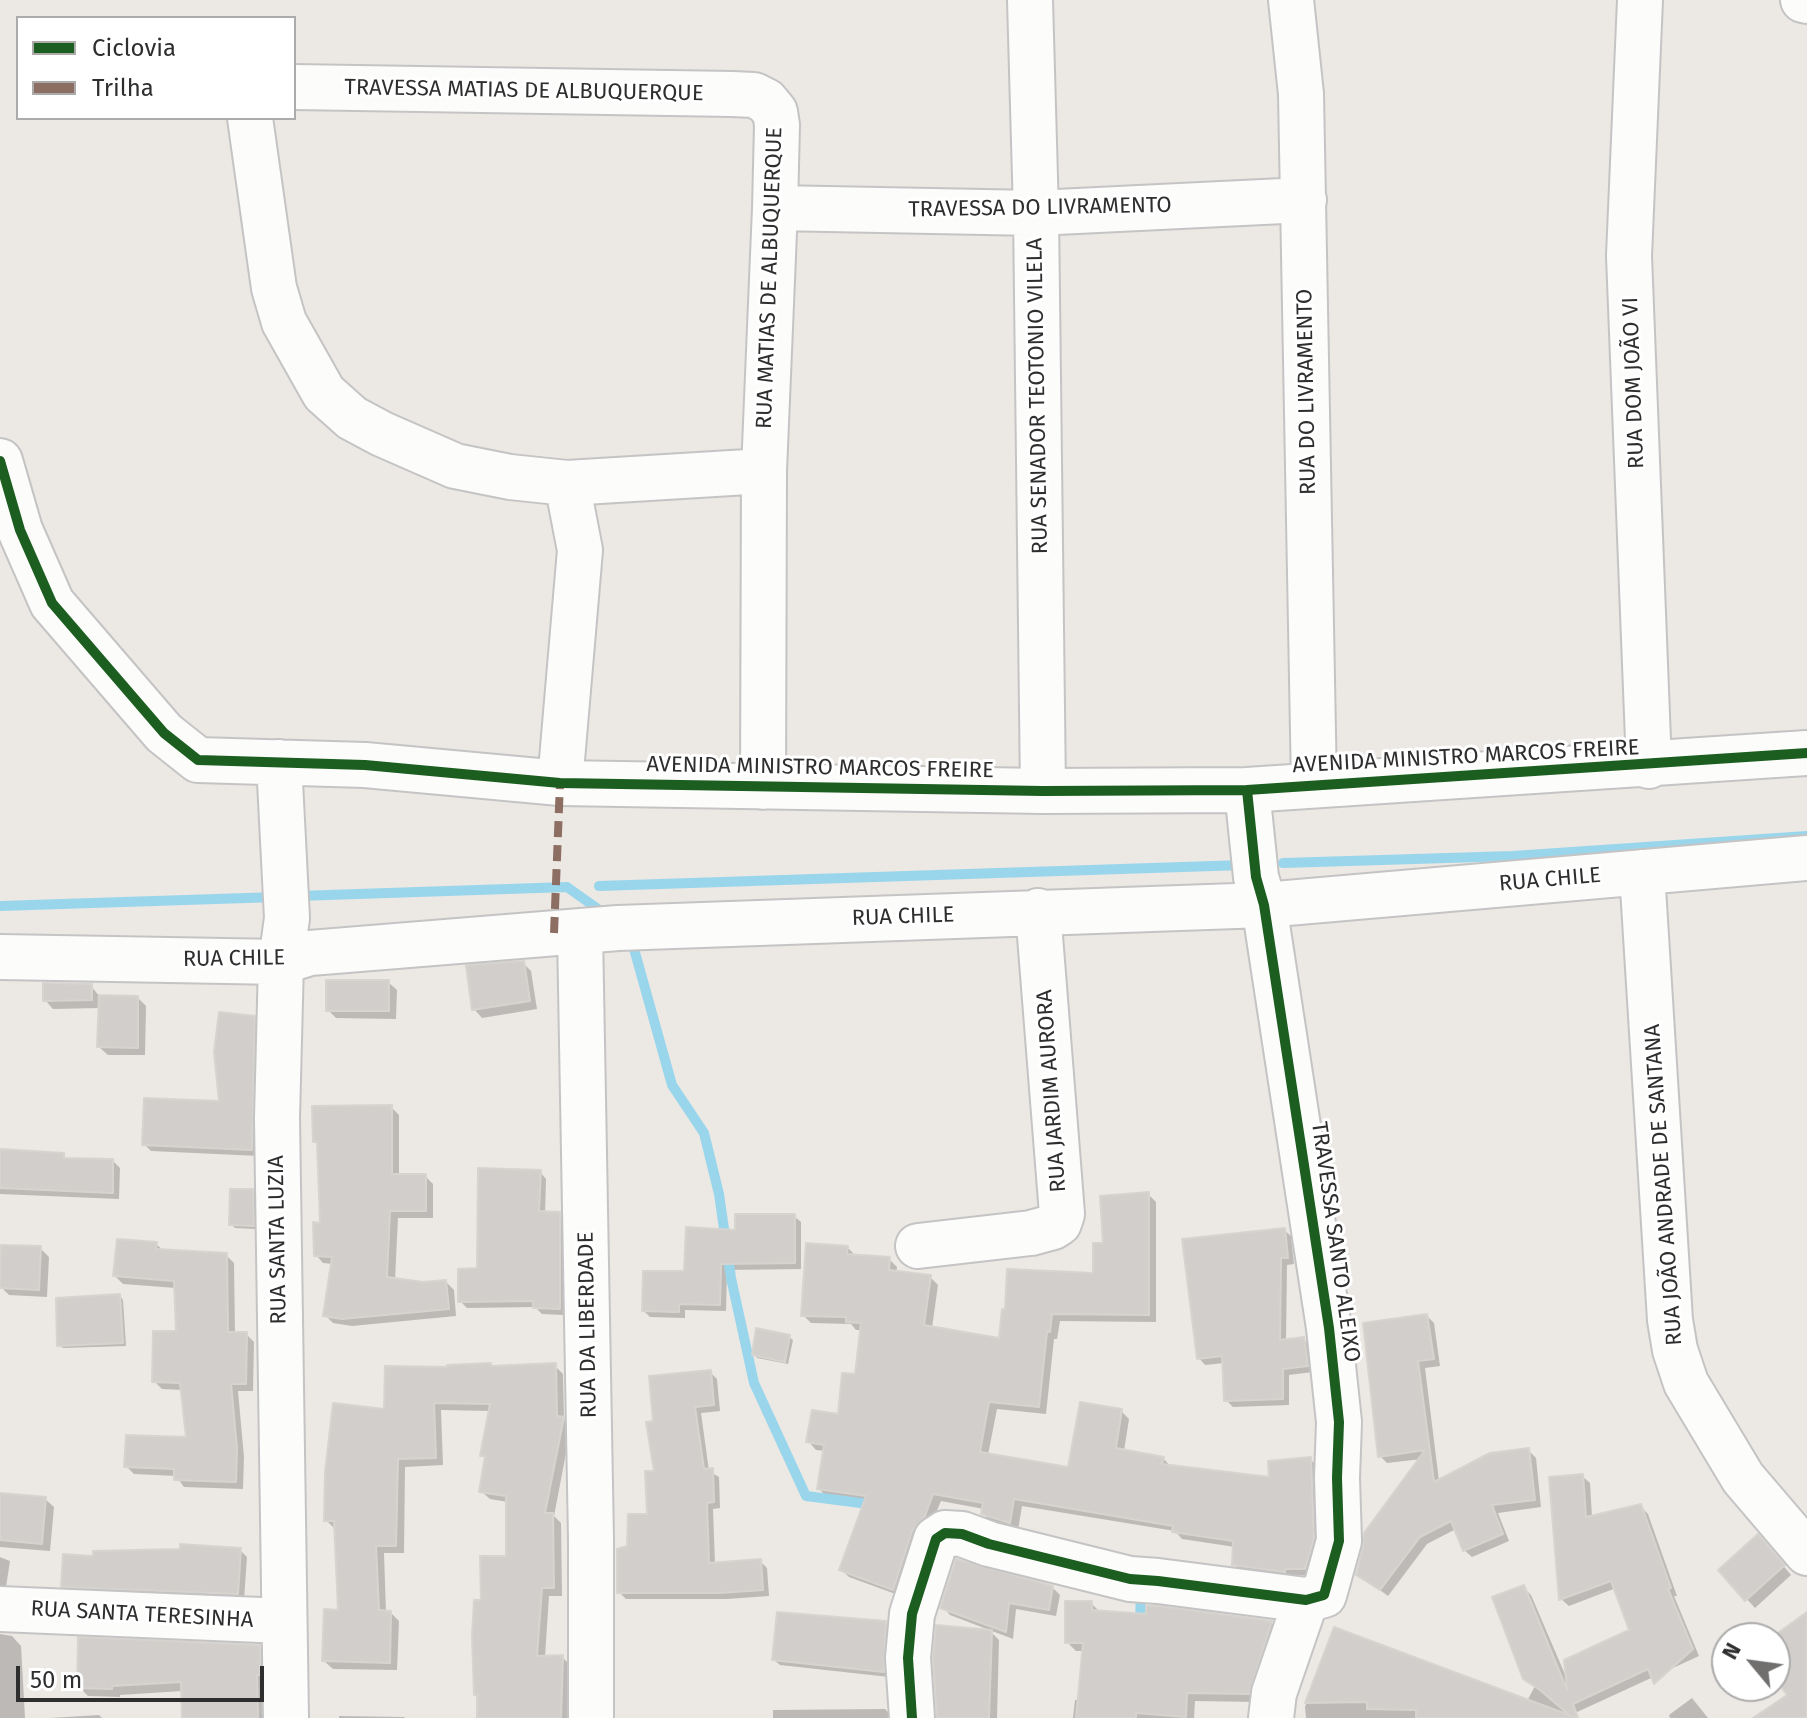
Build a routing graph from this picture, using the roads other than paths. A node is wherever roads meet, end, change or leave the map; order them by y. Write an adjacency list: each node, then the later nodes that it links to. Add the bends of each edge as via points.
1 (1030, 0): 9 (street, RUA SENADOR TEOTONIO VILELA)
2 (1291, 0): 7 (street, RUA DO LIVRAMENTO)
3 (1640, 0): 15 (street, RUA DOM JOÃO VI, via 1629,256)
4 (296, 87): 5 (street, TRAVESSA MATIAS DE ALBUQUERQUE)
5 (754, 95): 8 (street, RUA MATIAS DE ALBUQUERQUE, via 775,112)
6 (250, 120): 12 (street, via 274,288 284,322 324,393 352,418 455,466)
7 (1304, 200): 9 (street, TRAVESSA DO LIVRAMENTO); 17 (street, RUA DO LIVRAMENTO)
8 (775, 208): 9 (street, TRAVESSA DO LIVRAMENTO); 11 (street, RUA MATIAS DE ALBUQUERQUE)
9 (1036, 213): 20 (street, RUA SENADOR TEOTONIO VILELA)
10 (0, 461): 14 (street, AVENIDA MINISTRO MARCOS FREIRE, via 20,530 52,603 164,733 198,760)
11 (764, 471): 12 (street); 18 (street, RUA MATIAS DE ALBUQUERQUE)
12 (567, 483): 16 (street, via 580,550)
13 (1807, 753): 15 (street, AVENIDA MINISTRO MARCOS FREIRE)
14 (279, 762): 16 (street, AVENIDA MINISTRO MARCOS FREIRE); 27 (street, RUA SANTA LUZIA, via 287,899)
15 (1649, 766): 17 (street, AVENIDA MINISTRO MARCOS FREIRE)
16 (560, 783): 18 (street, AVENIDA MINISTRO MARCOS FREIRE)
17 (1314, 785): 19 (street, AVENIDA MINISTRO MARCOS FREIRE)
18 (763, 787): 20 (street, AVENIDA MINISTRO MARCOS FREIRE)
19 (1247, 790): 20 (street, AVENIDA MINISTRO MARCOS FREIRE); 23 (street)
20 (1043, 791)
21 (1807, 858): 22 (street, RUA CHILE)
22 (1642, 872): 23 (street, RUA CHILE); 29 (street, RUA JOÃO ANDRADE DE SANTANA, via 1675,1350 1686,1383 1743,1478)
23 (1260, 891): 24 (street, RUA CHILE); 30 (street, TRAVESSA SANTO ALEIXO, via 1339,1422 1339,1541 1324,1595)
24 (1038, 911): 25 (street, RUA CHILE); 28 (street, RUA JARDIM AURORA, via 1059,1223 1031,1233)
25 (580, 932): 27 (street, RUA CHILE, via 310,953); 34 (street, RUA DA LIBERDADE)
26 (0, 957): 27 (street, RUA CHILE)
27 (281, 962): 32 (street, RUA SANTA LUZIA, via 277,1202)
28 (918, 1246)
29 (1807, 1553)
30 (1306, 1600): 35 (street, via 1130,1579 945,1533 936,1539 912,1614); 36 (street, via 1274,1693)
31 (0, 1609): 32 (street, RUA SANTA TERESINHA)
32 (284, 1621): 33 (street, RUA SANTA LUZIA)
33 (286, 1718)
34 (591, 1718)
35 (912, 1718)
36 (1271, 1718)

